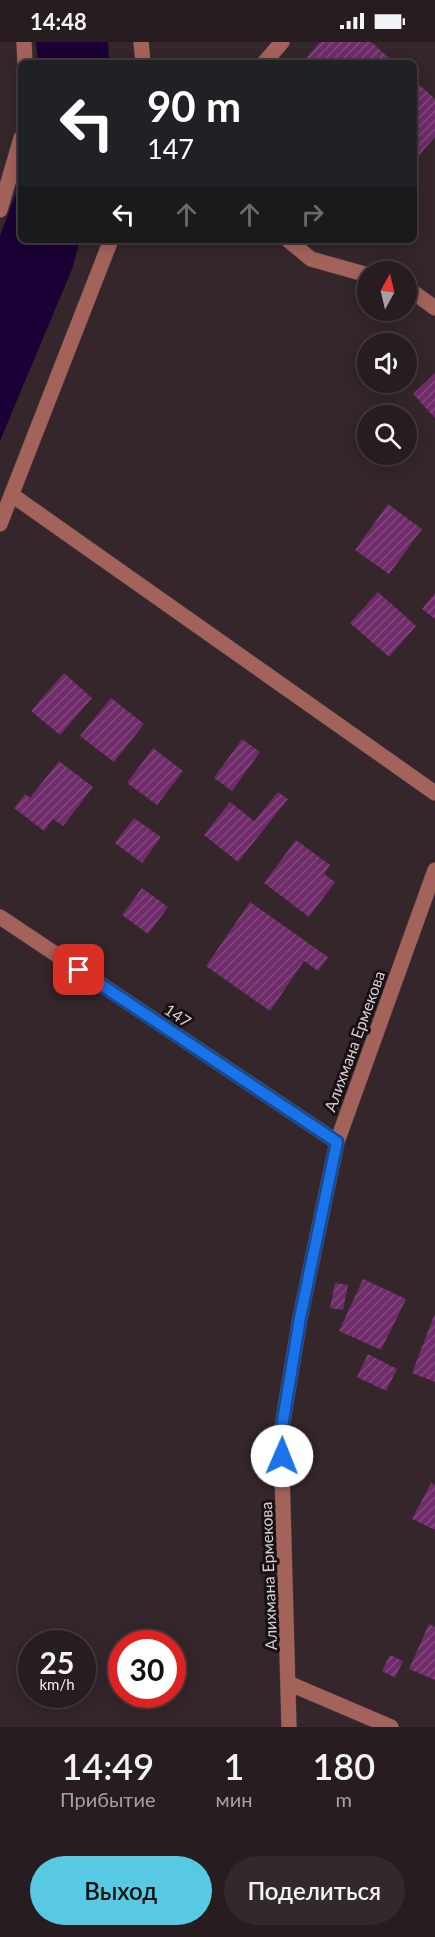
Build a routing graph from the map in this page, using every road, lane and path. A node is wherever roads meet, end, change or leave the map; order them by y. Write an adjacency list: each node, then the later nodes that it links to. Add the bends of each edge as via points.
1 (24, 42): 4 (street)
2 (141, 42): 5 (street)
3 (282, 42): 6 (street)
4 (24, 60)
5 (142, 60)
6 (267, 60)
7 (18, 148): 8 (street)
8 (0, 210)
9 (110, 243): 14 (street)
10 (292, 243): 11 (street, via 311,259)
11 (357, 272)
12 (417, 296): 13 (street)
13 (435, 308)
14 (12, 495): 15 (street); 16 (street)
15 (0, 524)
16 (435, 793)
17 (435, 870): 19 (street, Алихмана Ермекова)
18 (0, 917): 19 (street, 147)
19 (337, 1142): 20 (street, Алихмана Ермекова, via 300,1318 281,1433)
20 (288, 1683): 21 (street, Алихмана Ермекова); 22 (street)
21 (290, 1727)
22 (391, 1727)

